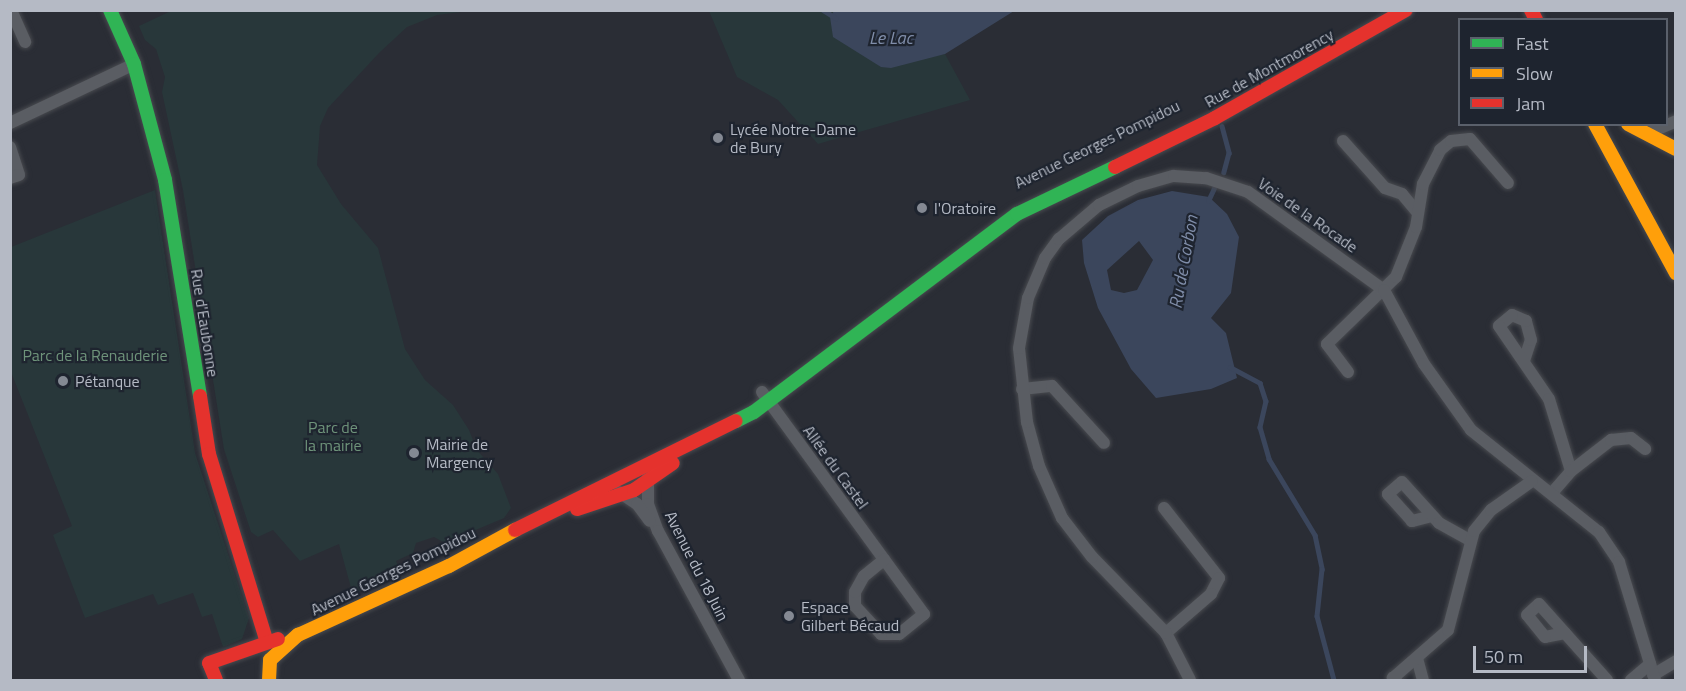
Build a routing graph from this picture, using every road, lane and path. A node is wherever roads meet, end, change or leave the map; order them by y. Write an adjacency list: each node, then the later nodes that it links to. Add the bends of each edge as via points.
1 (11, 10): 5 (street)
2 (110, 10): 6 (main road, Rue d'Eaubonne)
3 (1384, 10): 26 (main road, Avenue Georges Pompidou, via 1231,99 1021,198)
4 (1406, 10): 19 (main road, Rue de Montmorency, via 1215,118 1053,194)
5 (25, 42)
6 (134, 64): 7 (street); 46 (main road, Rue d'Eaubonne, via 165,180 209,454)
7 (10, 123)
8 (1596, 126): 21 (main road)
9 (1609, 126): 20 (main road, via 1611,140)
10 (1632, 126): 12 (main road)
11 (1664, 126): 12 (street)
12 (1646, 134): 15 (main road)
13 (1343, 141): 18 (street, via 1385,188 1402,194)
14 (10, 147): 16 (street, via 19,175)
15 (1676, 149)
16 (10, 178)
17 (1509, 183): 18 (street, via 1470,139 1451,141 1431,164)
18 (1418, 213): 22 (street, via 1404,260)
19 (987, 234): 26 (main road, Avenue Georges Pompidou)
20 (1676, 250)
21 (1676, 273)
22 (1384, 290): 24 (street, via 1327,344); 25 (street, Voie de la Rocade, via 1248,192 1206,178 1165,179 1138,186 1099,205 1052,247 1028,298 1019,348); 34 (street, Voie de la Rocade, via 1424,364 1471,430)
23 (1524, 361): 31 (street, via 1549,399)
24 (1348, 372)
25 (1022, 389): 28 (street, via 1052,386); 43 (street, Voie de la Rocade, via 1039,466 1062,518 1092,557)
26 (765, 397): 27 (main road, Avenue Georges Pompidou); 42 (street, Allée du Castel)
27 (696, 443): 30 (main road, Avenue Georges Pompidou); 33 (main road, Avenue Georges Pompidou)
28 (1104, 443)
29 (1645, 449): 31 (street, via 1631,438 1611,441)
30 (635, 467): 32 (main road, Avenue Georges Pompidou); 33 (street, via 645,471)
31 (1571, 471): 35 (street)
32 (618, 477): 36 (street, via 615,485); 40 (main road, Avenue Georges Pompidou)
33 (648, 479): 36 (main road, Avenue Georges Pompidou); 39 (street, Avenue du 18 Juin, via 648,504)
34 (1532, 481): 35 (street, Voie de la Rocade); 41 (street, via 1491,510)
35 (1552, 493): 49 (street, Voie de la Rocade, via 1599,532 1619,562)
36 (621, 494): 39 (street, via 637,504); 40 (main road, Avenue Georges Pompidou)
37 (1164, 507): 43 (street, via 1219,578 1211,594)
38 (1432, 516): 41 (street, via 1452,533)
39 (658, 531): 53 (street, Avenue du 18 Juin)
40 (503, 537): 45 (main road, Avenue Georges Pompidou)
41 (1470, 540): 47 (street, via 1448,630)
42 (884, 560): 42 (street, Allée du Castel, via 924,614 899,634 881,634 855,606 855,591 864,576)
43 (1166, 633): 54 (street, Voie de la Rocade)
44 (1565, 633): 57 (street)
45 (298, 635): 46 (main road, Avenue Georges Pompidou); 52 (main road, Avenue Georges Pompidou, via 270,660)
46 (267, 642): 50 (main road, Avenue Georges Pompidou, via 209,663); 51 (main road, via 257,659)
47 (1417, 658): 55 (street, via 1393,678); 56 (street)
48 (1676, 661): 49 (street)
49 (1653, 673): 58 (street)
50 (216, 681)
51 (262, 681)
52 (269, 681)
53 (739, 681)
54 (1190, 681)
55 (1396, 681)
56 (1423, 681)
57 (1607, 681)
58 (1631, 681)

